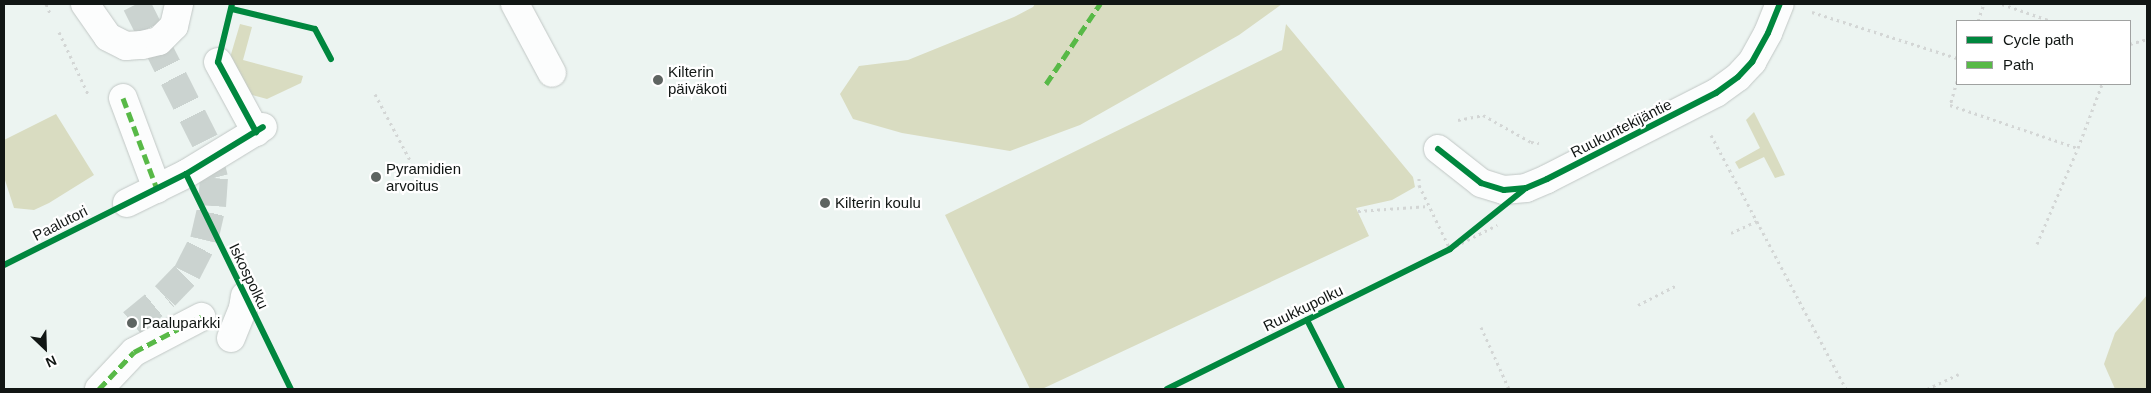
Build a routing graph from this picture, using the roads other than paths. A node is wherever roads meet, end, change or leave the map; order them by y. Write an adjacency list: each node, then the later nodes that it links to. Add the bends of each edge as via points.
1 (85, 4): 2 (street, via 108,37 126,46 159,41 174,26)
2 (179, 4)
3 (515, 4): 6 (street)
4 (1780, 4): 8 (street, Ruukuntekijäntie, via 1752,62 1716,93 1526,188 1504,190 1481,183)
5 (218, 62): 9 (street, via 260,129)
6 (552, 73)
7 (123, 98): 9 (street)
8 (1438, 149)
9 (157, 189): 10 (street)
10 (127, 203)
11 (245, 296): 13 (street)
12 (200, 318): 14 (street, via 134,352)
13 (230, 338)
14 (99, 389)

